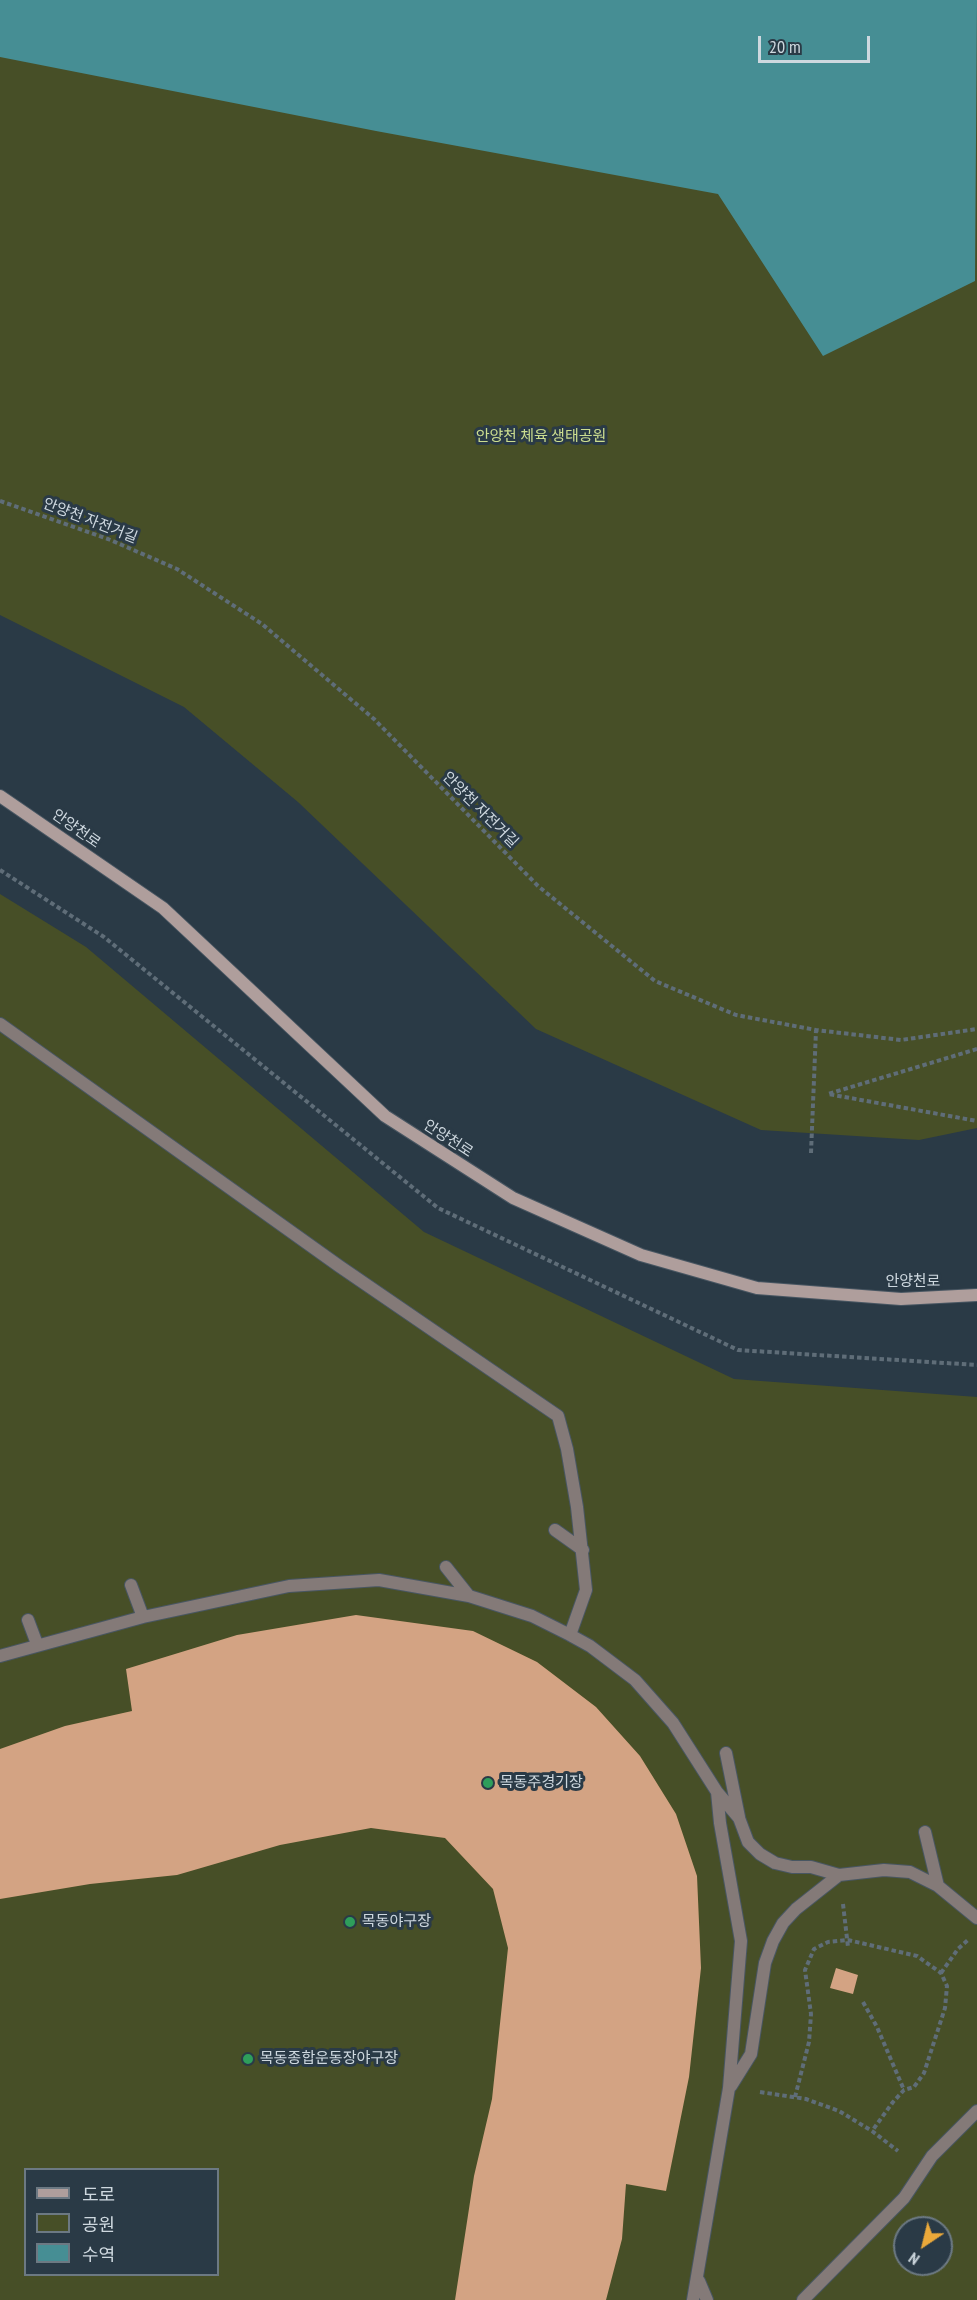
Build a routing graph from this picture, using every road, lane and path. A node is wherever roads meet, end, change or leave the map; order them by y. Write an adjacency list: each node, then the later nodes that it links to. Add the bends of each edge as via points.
1 (0, 501): 5 (path, 안양천 자전거길, via 108,539 177,569 262,624 374,719 538,886 656,981 736,1015)
2 (0, 796): 9 (main road, 안양천로, via 163,908 385,1116 513,1198 641,1255 757,1288 901,1299)
3 (0, 1024): 11 (lane, via 558,1416)
4 (977, 1029): 5 (path, 안양천 자전거길, via 901,1040)
5 (816, 1030): 8 (path)
6 (977, 1049): 7 (path, via 828,1094)
7 (977, 1120)
8 (811, 1154)
9 (977, 1295)
10 (555, 1530): 11 (lane)
11 (583, 1550): 17 (lane, via 586,1590)
12 (446, 1567): 14 (lane)
13 (130, 1585): 15 (lane)
14 (469, 1596): 15 (lane, via 379,1580 289,1586); 17 (lane, via 531,1616)
15 (143, 1617): 18 (lane)
16 (28, 1620): 18 (lane)
17 (570, 1635): 21 (lane, via 635,1680 673,1723)
18 (37, 1644): 19 (lane)
19 (0, 1656)
20 (726, 1753): 22 (lane)
21 (717, 1792): 22 (lane); 33 (lane, via 741,1941)
22 (739, 1818): 24 (lane, via 748,1842 775,1863)
23 (925, 1832): 25 (lane)
24 (839, 1875): 25 (lane, via 884,1870 910,1872); 33 (lane, via 796,1909 773,1941 765,1963 751,2054)
25 (938, 1886): 27 (lane)
26 (843, 1898): 29 (path)
27 (977, 1918)
28 (971, 1938): 31 (path)
29 (848, 1940): 30 (path); 31 (path, via 917,1956); 36 (path, via 828,1942 814,1949 806,1962 805,1984 811,2014 809,2042)
30 (848, 1947)
31 (941, 1974): 34 (path, via 947,1986 945,2008 932,2052 914,2087)
32 (863, 2002): 34 (path)
33 (729, 2088): 40 (lane)
34 (904, 2090): 38 (path)
35 (760, 2092): 36 (path)
36 (795, 2097): 38 (path, via 839,2111)
37 (976, 2110): 43 (lane, via 932,2156 904,2198)
38 (872, 2131): 39 (path)
39 (898, 2151)
40 (699, 2281): 41 (lane); 42 (lane)
41 (693, 2300)
42 (707, 2300)
43 (803, 2300)

